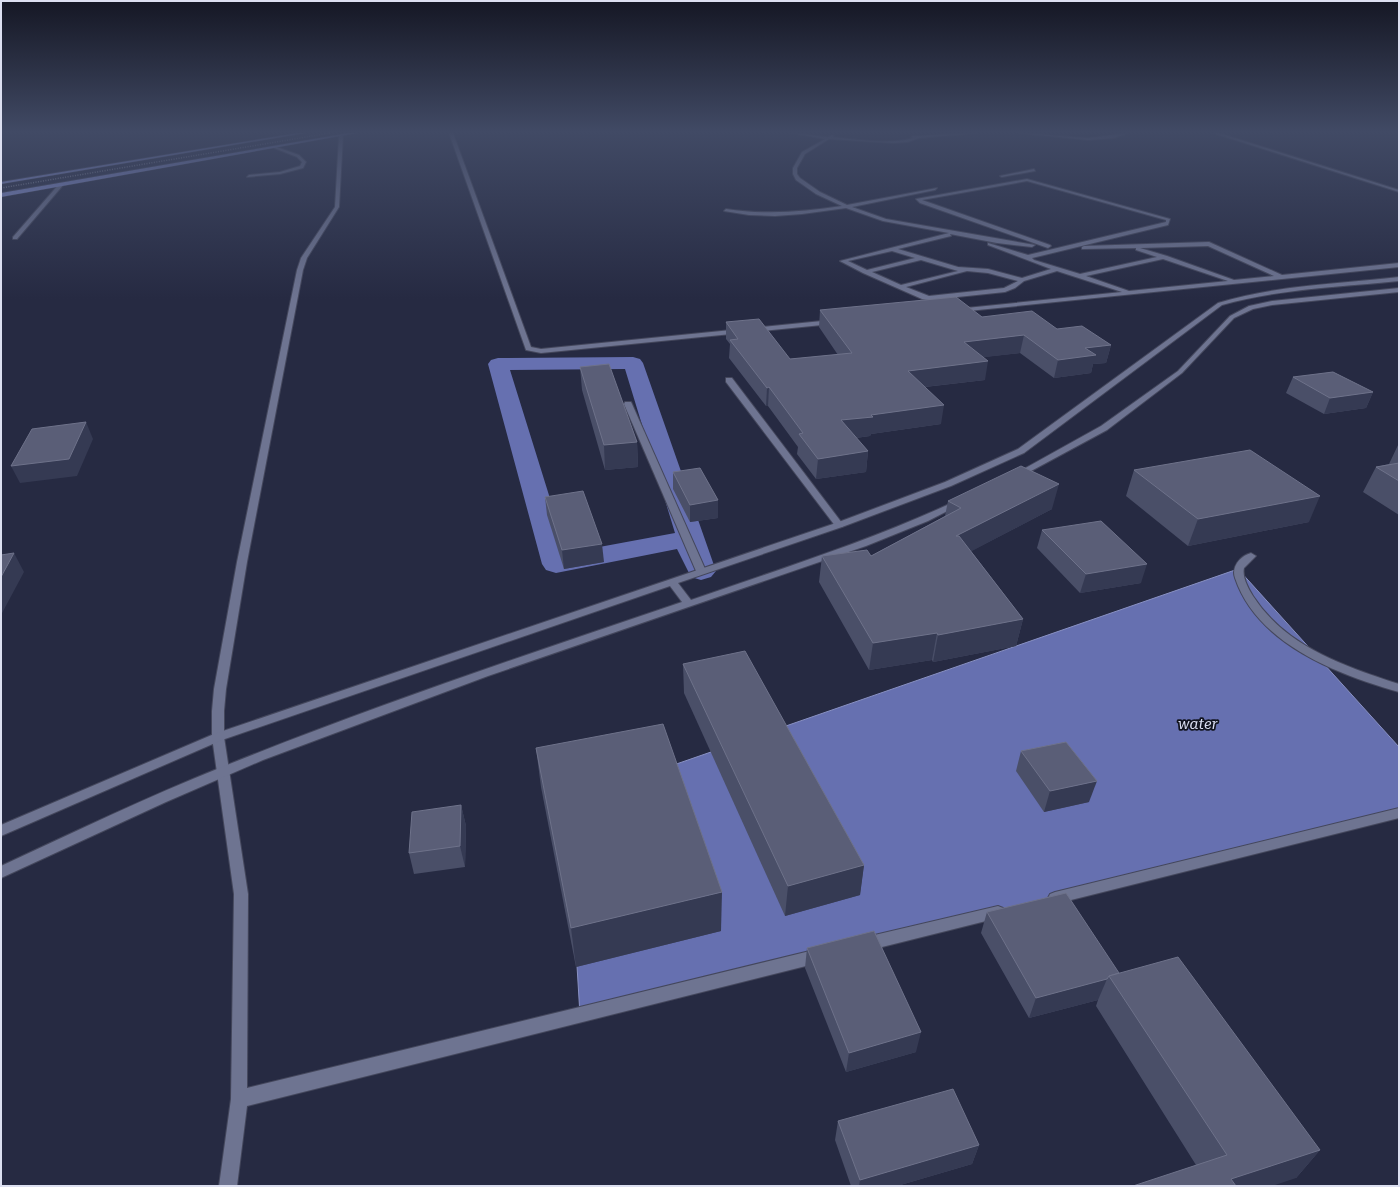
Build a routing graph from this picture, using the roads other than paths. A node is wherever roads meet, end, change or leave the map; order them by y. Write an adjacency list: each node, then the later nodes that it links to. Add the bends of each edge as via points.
1 (38, 188): 9 (highway)
2 (58, 188): 13 (street)
3 (338, 188): 46 (street, via 337,207 304,258 300,270 240,569 220,689)
4 (471, 188): 35 (street, via 528,349 541,351)
5 (811, 188): 10 (street)
6 (938, 188): 10 (street)
7 (979, 188): 15 (street, via 918,199)
8 (1063, 188): 17 (street, via 1169,220 1166,224)
9 (1, 195)
10 (846, 206): 11 (street, via 778,215); 12 (street, via 885,220)
11 (726, 210)
12 (954, 234): 14 (street); 18 (street)
13 (15, 238)
14 (980, 238): 15 (street); 19 (street, via 992,245)
15 (1048, 246): 17 (street)
16 (1130, 246): 17 (street); 20 (street); 27 (street, via 1212,244)
17 (1066, 247): 19 (street)
18 (890, 248): 21 (street); 25 (street, via 843,261)
19 (1028, 257): 23 (street, via 1032,261)
20 (1167, 257): 26 (street); 30 (street)
21 (923, 258): 24 (street); 25 (street)
22 (1399, 265): 27 (street)
23 (1057, 269): 26 (street); 29 (street)
24 (968, 270): 29 (street, via 988,271); 31 (street)
25 (865, 272): 31 (street)
26 (1080, 276): 33 (street)
27 (1281, 277): 30 (street)
28 (1399, 279): 40 (street, via 1277,292 1220,304 1021,451 948,484)
29 (1022, 280): 31 (street, via 1005,290 935,298 922,297)
30 (1237, 282): 33 (street)
31 (900, 287)
32 (1399, 290): 38 (street, via 1265,305 1240,311 1180,372 1104,428)
33 (1130, 292): 34 (street)
34 (954, 310)
35 (836, 322)
36 (729, 380): 40 (street)
37 (628, 404): 42 (street)
38 (1008, 480)
39 (966, 500): 44 (street, via 925,520 863,544)
40 (839, 525): 42 (street)
41 (1251, 556): 45 (street, via 1241,563 1238,576 1260,612 1286,638 1328,663)
42 (701, 571): 43 (street)
43 (671, 581): 44 (street); 46 (street)
44 (689, 604): 47 (street, via 361,718)
45 (1399, 688)
46 (218, 737): 47 (street); 49 (street)
47 (224, 771): 50 (street); 55 (street, via 240,894)
48 (1399, 813): 51 (street)
49 (1, 831)
50 (1, 872)
51 (1044, 900)
52 (1013, 908): 53 (street)
53 (851, 948)
54 (835, 952): 55 (street)
55 (239, 1098): 56 (street)
56 (228, 1186)

